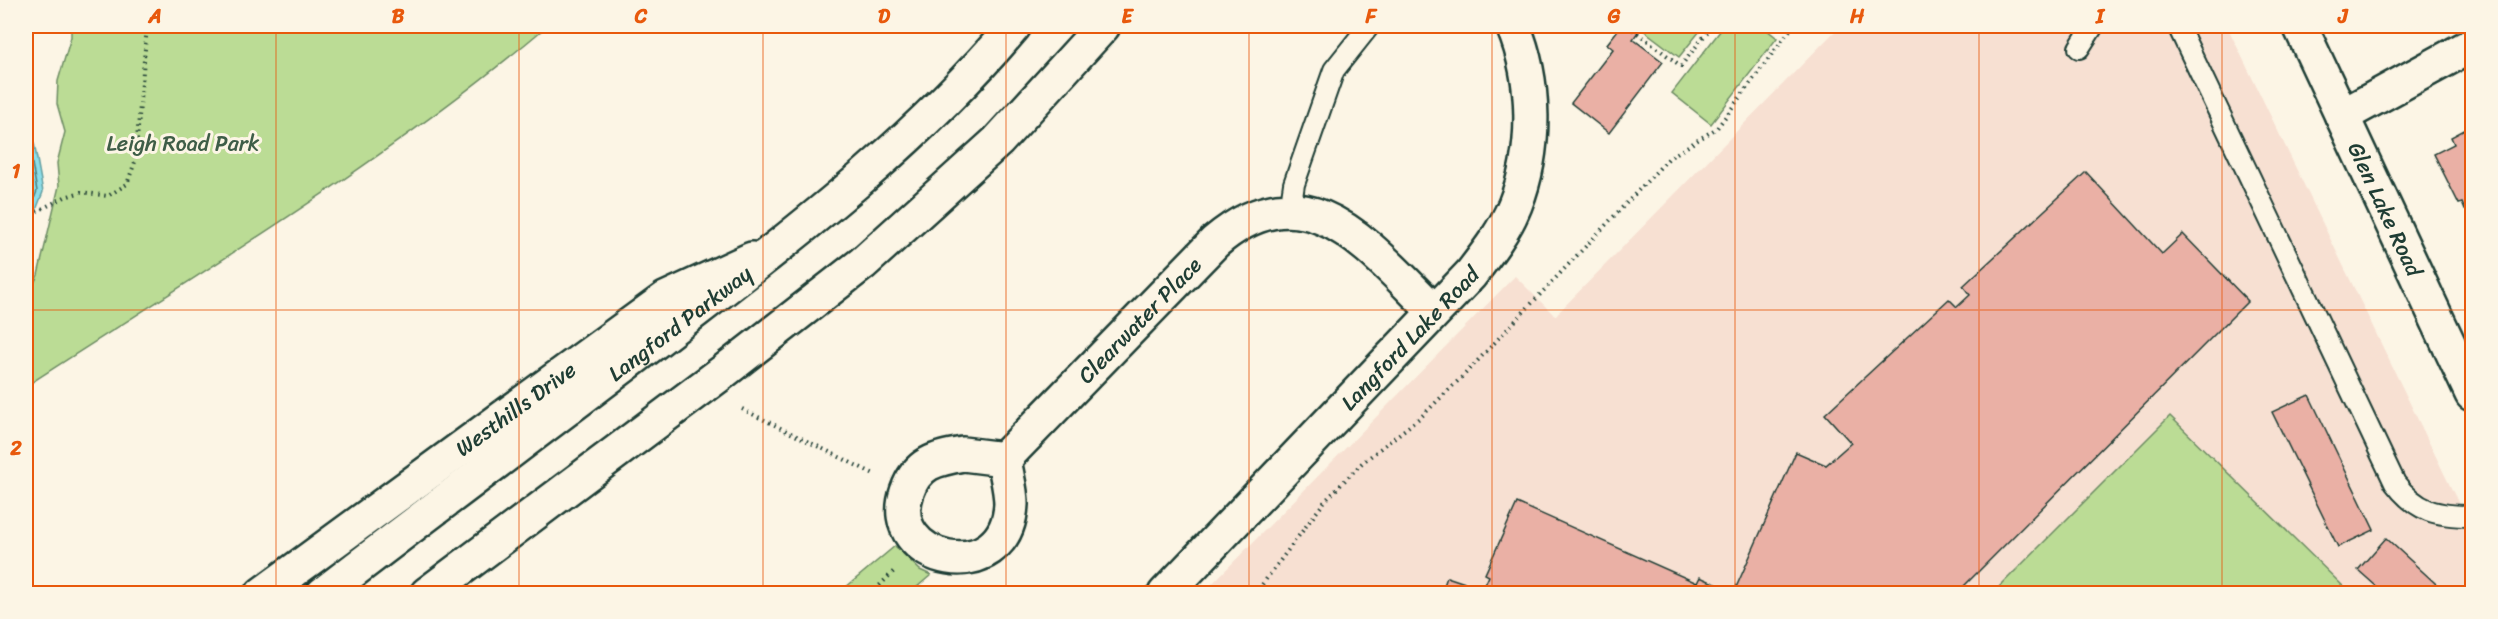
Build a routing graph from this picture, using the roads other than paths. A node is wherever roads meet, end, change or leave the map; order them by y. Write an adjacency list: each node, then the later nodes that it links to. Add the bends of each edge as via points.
1 (1014, 26): 12 (street, Langford Parkway, via 884,158)
2 (1103, 26): 19 (street, via 998,141 863,263)
3 (1369, 26): 11 (lane, via 1334,70 1294,184)
4 (1513, 26): 13 (street, Langford Lake Road, via 1528,79 1528,162 1515,205 1496,242)
5 (2093, 26): 9 (lane)
6 (2178, 26): 16 (lane, via 2395,483 2408,500 2426,511)
7 (2300, 26): 10 (street, Glen Lake Road)
8 (2472, 45): 10 (street)
9 (2079, 48)
10 (2342, 116): 14 (street, Glen Lake Road)
11 (1290, 211): 13 (street, Clearwater Place, via 1313,214 1349,230); 15 (street, Clearwater Place, via 1249,219 1215,242)
12 (779, 247): 17 (street, Westhills Drive, via 664,299); 18 (street, Langford Parkway)
13 (1434, 311): 20 (street, Langford Lake Road)
14 (2472, 394)
15 (1004, 459)
16 (2472, 516)
17 (262, 594)
18 (323, 594)
19 (427, 594)
20 (1165, 594)

